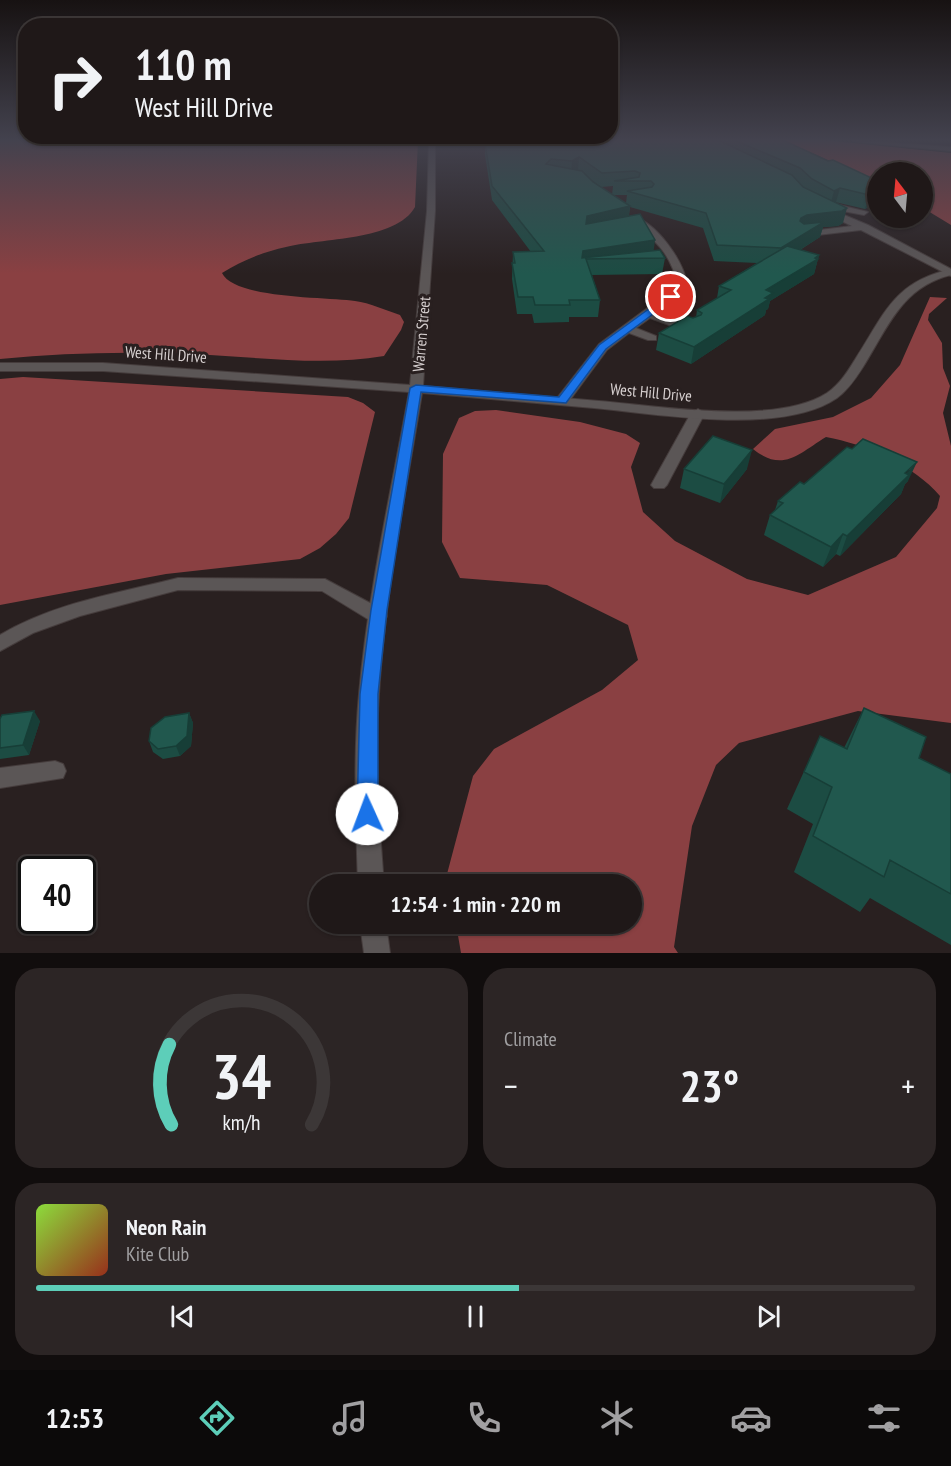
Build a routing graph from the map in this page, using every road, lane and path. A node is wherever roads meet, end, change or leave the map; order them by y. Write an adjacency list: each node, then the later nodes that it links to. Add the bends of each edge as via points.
1 (431, 184): 16 (street, Warren Street)
2 (845, 201): 3 (street)
3 (835, 207): 5 (street); 6 (street, via 820,207)
4 (620, 209): 11 (street, via 671,250 669,259 681,271 682,287)
5 (864, 212)
6 (865, 227): 7 (street); 9 (street)
7 (803, 236)
8 (904, 240): 9 (street)
9 (892, 241): 10 (street)
10 (950, 272): 18 (street, West Hill Drive, via 914,286 902,298 848,379 831,396 808,406 773,412)
11 (648, 315): 12 (street); 13 (street)
12 (628, 329): 14 (street); 17 (street, via 603,347)
13 (691, 330)
14 (652, 338)
15 (0, 367): 16 (street, West Hill Drive, via 103,367)
16 (416, 388): 17 (street, West Hill Drive); 20 (street, Warren Street)
17 (562, 401): 18 (street, West Hill Drive)
18 (698, 413): 19 (street)
19 (659, 484)
20 (378, 616): 21 (street, via 325,585 178,584 77,610 26,628); 24 (street, Warren Street, via 369,694 366,790)
21 (0, 644)
22 (55, 771): 23 (street)
23 (0, 778)
24 (370, 874)
25 (374, 934): 26 (street)
26 (377, 953)

